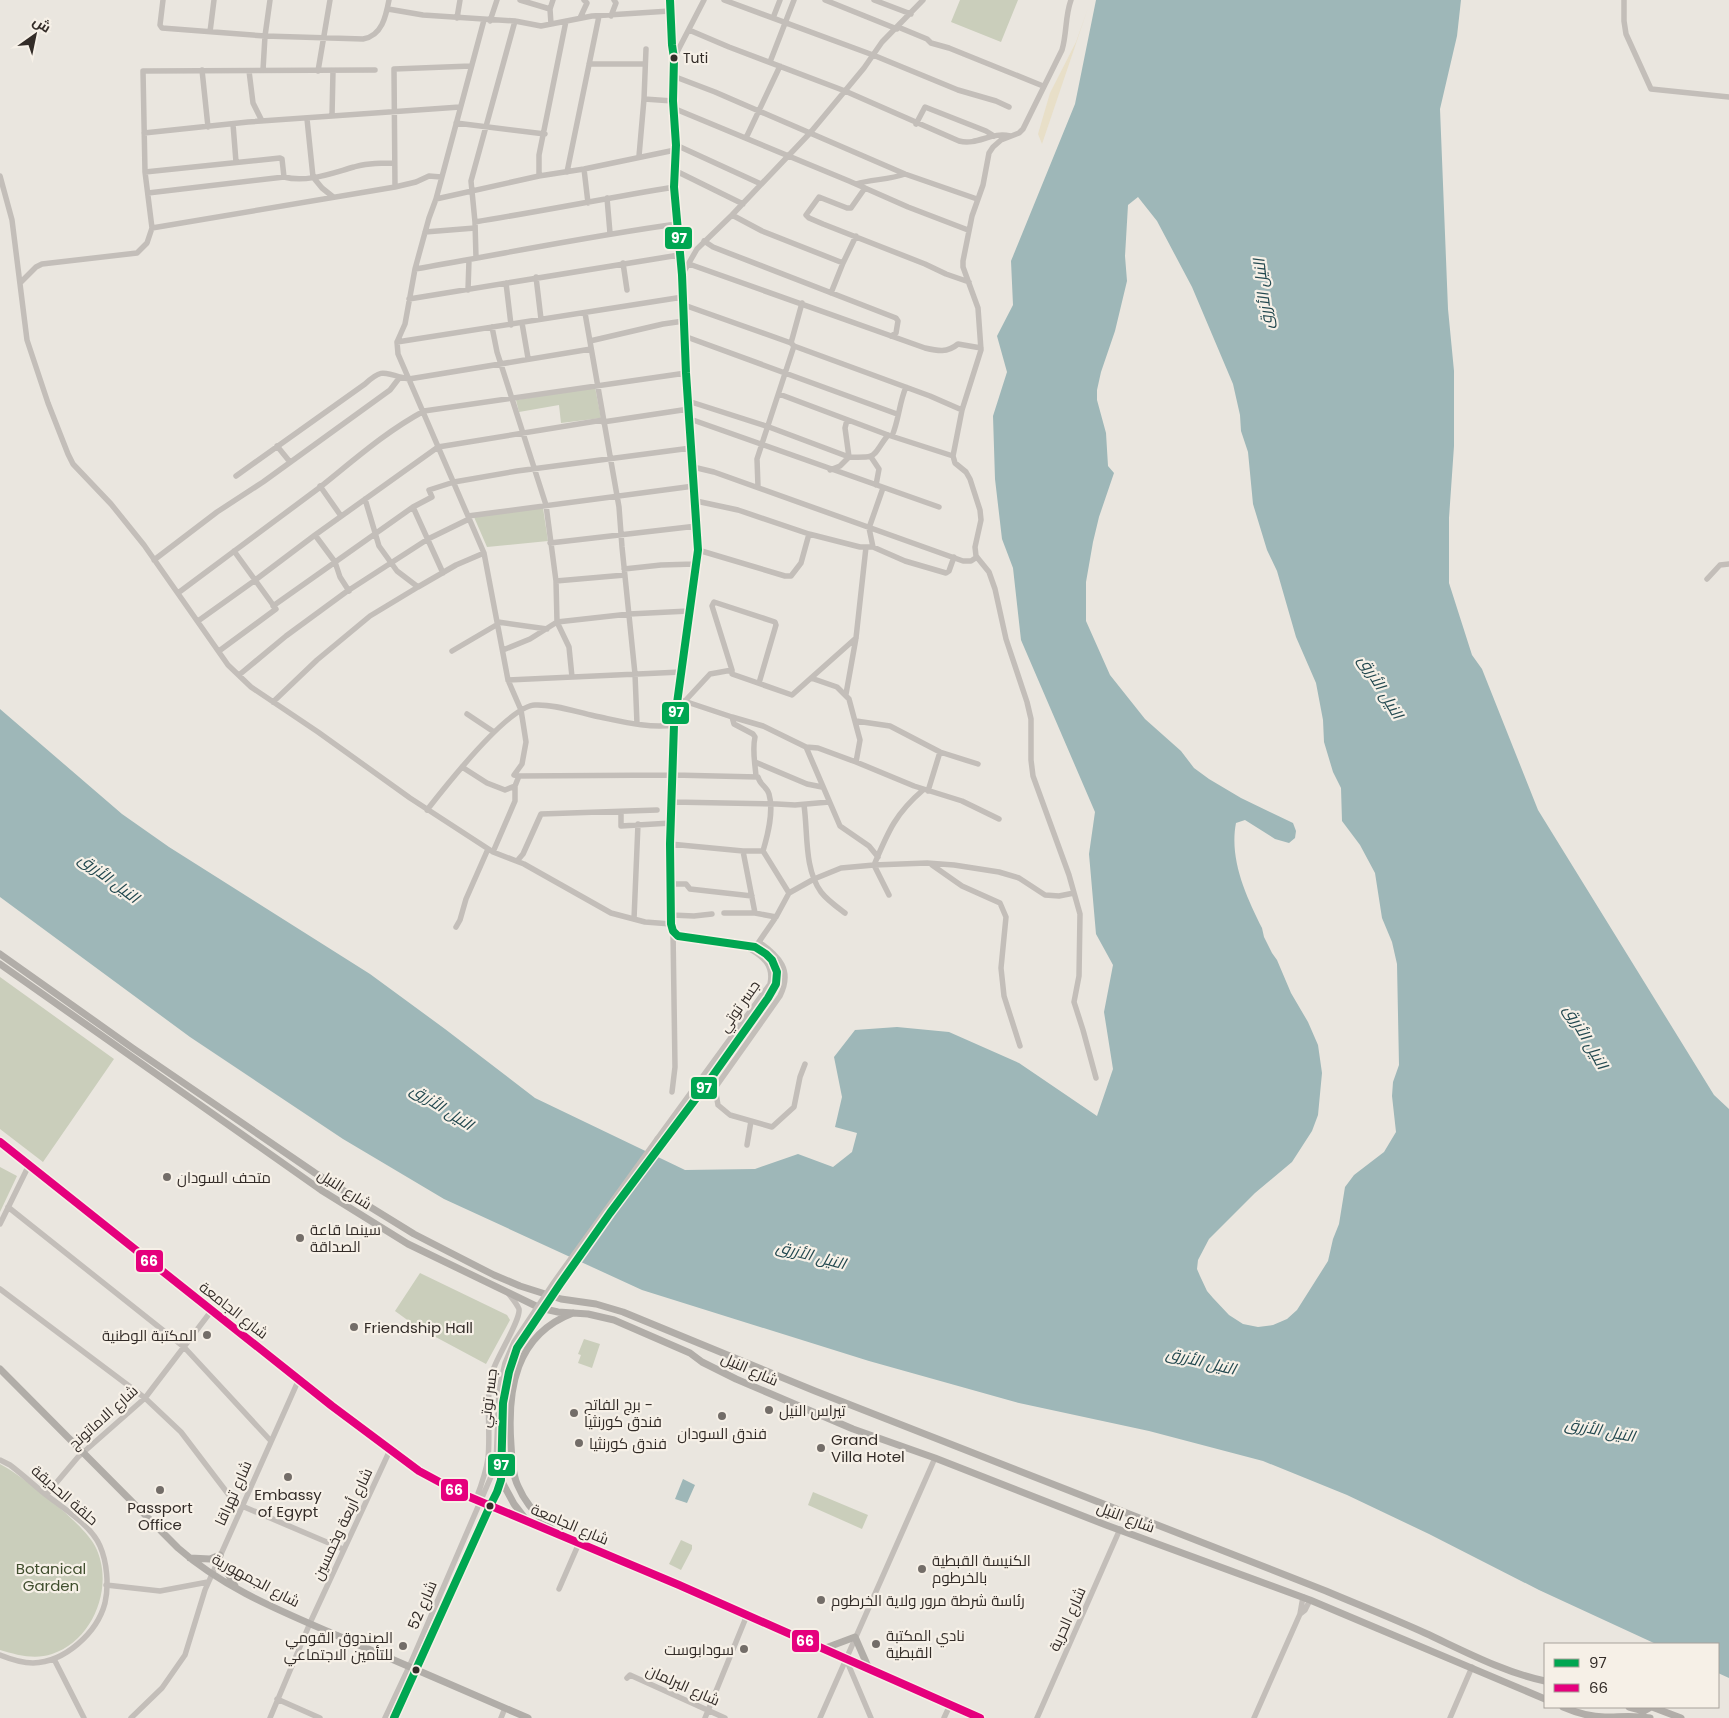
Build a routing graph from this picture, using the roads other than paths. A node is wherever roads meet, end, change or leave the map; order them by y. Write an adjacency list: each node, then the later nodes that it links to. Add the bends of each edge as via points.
1 (163, 0): 38 (street, via 160,27)
2 (214, 0): 38 (street)
3 (270, 0): 39 (street)
4 (330, 0): 40 (street)
5 (389, 0): 22 (street)
6 (460, 0): 28 (street)
7 (497, 0): 31 (street)
8 (520, 0): 23 (street)
9 (553, 0): 23 (street)
10 (584, 0): 29 (street, via 587,2)
11 (614, 0): 27 (street, via 616,3)
12 (670, 0): 24 (street)
13 (704, 0): 37 (street)
14 (724, 0): 30 (street)
15 (780, 0): 30 (street)
16 (794, 0): 34 (street)
17 (825, 0): 36 (street)
18 (874, 0): 25 (street)
19 (923, 0): 25 (street)
20 (1071, 0): 56 (street, via 1062,50)
21 (1624, 0): 58 (street, via 1626,34 1651,89)
22 (388, 8): 28 (street); 40 (street, via 381,28 370,38)
23 (550, 9): 35 (street)
24 (670, 12): 27 (street); 43 (street)
25 (911, 14): 36 (street)
26 (599, 16): 27 (street); 29 (street); 45 (street)
27 (611, 16)
28 (457, 18): 31 (street)
29 (580, 18): 33 (street)
30 (773, 18): 34 (street)
31 (487, 20): 32 (street); 47 (street)
32 (515, 21): 35 (street, via 541,26); 73 (street)
33 (566, 21): 35 (street); 75 (street)
34 (786, 23): 42 (street); 44 (street)
35 (551, 24)
36 (897, 28): 42 (street); 56 (street)
37 (689, 30): 43 (street); 44 (street)
38 (210, 32): 39 (street)
39 (264, 36): 40 (street); 51 (street)
40 (323, 39): 53 (street)
41 (646, 49): 46 (street)
42 (873, 55): 57 (street); 62 (street)
43 (674, 58): 55 (street)
44 (770, 62): 48 (street)
45 (589, 64): 46 (street); 88 (street)
46 (645, 64): 59 (street)
47 (471, 66): 61 (street); 65 (street, via 394,70)
48 (780, 66): 57 (street); 64 (street)
49 (202, 70): 50 (street); 72 (street); 74 (street, via 143,70)
50 (248, 70): 51 (street); 68 (street, via 253,103)
51 (264, 70): 53 (street)
52 (374, 70): 54 (street)
53 (318, 71): 54 (street)
54 (334, 71): 66 (street)
55 (673, 76): 60 (street); 64 (street)
56 (1043, 86): 78 (street, via 1023,129)
57 (845, 91): 71 (street); 76 (street)
58 (1729, 97)
59 (644, 99): 60 (street); 81 (street)
60 (673, 101): 63 (street)
61 (460, 107): 65 (street); 69 (street)
62 (1009, 107)
63 (673, 108): 79 (street); 80 (street)
64 (758, 111): 76 (street); 79 (street)
65 (394, 112): 66 (street); 84 (street)
66 (332, 116): 67 (street)
67 (307, 119): 68 (street); 91 (street)
68 (262, 122): 70 (street)
69 (456, 122): 73 (street); 94 (street)
70 (233, 124): 72 (street); 83 (street)
71 (916, 124): 77 (street, via 966,143); 77 (street, via 925,107)
72 (208, 126): 74 (street)
73 (488, 126): 75 (street); 100 (street, via 471,180)
74 (144, 133): 87 (street)
75 (545, 134): 92 (street)
76 (810, 134): 82 (street); 89 (street)
77 (994, 136): 78 (street)
78 (1010, 136): 105 (street, via 993,147)
79 (746, 138): 82 (street)
80 (676, 148): 81 (street); 86 (street); 95 (street)
81 (640, 156): 85 (street)
82 (789, 156): 95 (street); 96 (street)
83 (236, 162): 87 (street); 93 (street, via 281,158)
84 (394, 162): 91 (street, via 356,166); 97 (street)
85 (584, 169): 88 (street); 106 (street)
86 (674, 170): 98 (street); 107 (street)
87 (145, 172): 101 (street)
88 (567, 172): 92 (street)
89 (905, 174): 96 (street); 105 (street)
90 (0, 176): 126 (street, via 12,220)
91 (313, 176): 93 (street); 102 (street)
92 (539, 176): 100 (street)
93 (284, 177): 101 (street)
94 (441, 177): 97 (street, via 429,176); 104 (street)
95 (761, 184): 107 (street)
96 (856, 184): 99 (street)
97 (394, 187): 102 (street)
98 (674, 187): 103 (street); 109 (street)
99 (865, 188): 112 (street); 115 (street, via 851,208 819,197 806,215)
100 (472, 192): 104 (street); 110 (street)
101 (148, 193): 111 (street)
102 (332, 196): 111 (street)
103 (607, 198): 106 (street); 114 (street)
104 (436, 199): 113 (street)
105 (977, 199): 112 (street)
106 (588, 203): 110 (street)
107 (743, 204): 108 (street)
108 (732, 215): 116 (street); 120 (street, via 762,231)
109 (677, 224): 114 (street); 117 (street)
110 (475, 225): 113 (street); 118 (street)
111 (152, 228): 126 (street, via 147,243 136,253 42,264)
112 (968, 230): 127 (street, via 963,267)
113 (425, 232): 123 (street)
114 (610, 233): 118 (street)
115 (856, 236): 120 (street); 127 (street)
116 (704, 241): 122 (street); 131 (street)
117 (679, 255): 121 (street); 124 (street)
118 (476, 258): 119 (street)
119 (468, 260): 123 (street); 129 (street)
120 (843, 262): 131 (street)
121 (623, 264): 125 (street); 130 (street)
122 (689, 264): 124 (street); 134 (street)
123 (415, 269): 133 (street)
124 (682, 275): 132 (street)
125 (536, 277): 128 (street); 137 (street)
126 (20, 282): 212 (street, via 27,340 68,454)
127 (969, 282): 148 (street, via 978,308)
128 (506, 283): 129 (street); 140 (street)
129 (468, 290): 133 (street)
130 (627, 290)
131 (831, 293): 143 (street, via 896,318 896,333)
132 (683, 297): 135 (street); 136 (street)
133 (409, 299): 145 (street, via 405,324)
134 (802, 303): 143 (street); 146 (street)
135 (684, 305): 138 (street); 146 (street)
136 (585, 312): 137 (street); 144 (street)
137 (541, 319): 139 (street)
138 (684, 321): 142 (street); 144 (street)
139 (522, 323): 140 (street); 149 (street)
140 (511, 325): 141 (street)
141 (492, 328): 145 (street); 150 (street)
142 (684, 336): 151 (street); 152 (street)
143 (891, 336): 148 (street, via 939,352 958,344)
144 (590, 341): 147 (street)
145 (397, 342): 154 (street, via 398,354)
146 (793, 345): 152 (street); 156 (street)
147 (591, 348): 149 (street); 155 (street)
148 (981, 348): 161 (street)
149 (528, 358): 150 (street)
150 (500, 362): 154 (street); 158 (street)
151 (686, 372): 155 (street); 159 (street)
152 (786, 374): 157 (street); 163 (street)
153 (400, 377): 154 (street); 171 (street, via 376,374); 178 (street, via 390,390)
154 (409, 379): 162 (street)
155 (597, 385): 158 (street); 166 (street)
156 (906, 387): 161 (street); 163 (street)
157 (779, 394): 165 (street); 167 (street)
158 (512, 398): 162 (street); 168 (street)
159 (688, 401): 160 (street); 167 (street)
160 (689, 409): 164 (street); 166 (street)
161 (962, 410): 174 (street)
162 (424, 412): 172 (street); 185 (street, via 362,452)
163 (897, 414): 169 (street, via 896,427)
164 (690, 419): 170 (street); 173 (street)
165 (847, 420): 169 (street); 175 (street)
166 (603, 421): 168 (street); 177 (street)
167 (769, 426): 170 (street); 175 (street)
168 (522, 434): 172 (street); 180 (street)
169 (890, 435): 174 (street); 176 (street)
170 (762, 445): 181 (street); 187 (street, via 757,459)
171 (277, 446): 178 (street); 182 (street)
172 (438, 447): 183 (street); 190 (street)
173 (691, 448): 177 (street); 179 (street)
174 (953, 456): 210 (street, via 955,463 970,479 980,510 975,546)
175 (849, 457): 176 (street); 181 (street)
176 (871, 457): 184 (street, via 879,469)
177 (610, 458): 180 (street); 189 (street)
178 (290, 462): 212 (street)
179 (693, 467): 186 (street); 187 (street)
180 (535, 468): 183 (street); 192 (street)
181 (830, 470): 184 (street)
182 (236, 476)
183 (454, 482): 193 (street, via 429,490 432,497); 196 (street)
184 (876, 485): 188 (street)
185 (320, 486): 195 (street); 208 (street)
186 (694, 486): 189 (street); 191 (street)
187 (758, 487): 198 (street)
188 (883, 488): 194 (street); 198 (street)
189 (617, 496): 192 (street); 200 (street)
190 (365, 499): 195 (street); 199 (street)
191 (696, 501): 197 (street); 201 (street, via 738,510)
192 (546, 505): 196 (street); 204 (street)
193 (414, 507): 199 (street); 203 (street)
194 (938, 507)
195 (341, 516): 202 (street)
196 (468, 517): 203 (street); 209 (street)
197 (697, 526): 200 (street); 207 (street)
198 (869, 528): 206 (street); 211 (street)
199 (375, 534): 213 (street); 214 (street)
200 (622, 534): 204 (street); 217 (street)
201 (809, 534): 205 (street); 207 (street, via 801,563 790,576)
202 (315, 535): 213 (street); 220 (street)
203 (428, 539): 214 (street); 218 (street)
204 (550, 543): 221 (street)
205 (866, 547): 206 (street); 232 (street)
206 (873, 547): 211 (street, via 946,573)
207 (698, 550): 215 (street)
208 (234, 551): 220 (street); 224 (street)
209 (484, 554): 218 (street); 230 (street)
210 (977, 557): 211 (street, via 963,561); 288 (street, via 989,572 1006,639 1024,689 1031,719 1033,776)
211 (954, 558)
212 (154, 560): 224 (street)
213 (335, 562): 223 (street); 225 (street)
214 (391, 564): 222 (street); 223 (street)
215 (695, 564): 217 (street, via 661,564); 226 (street)
216 (1729, 564): 219 (street, via 1720,565)
217 (624, 572): 221 (street); 227 (street)
218 (443, 573): 222 (street)
219 (1707, 579)
220 (254, 581): 225 (street); 228 (street)
221 (556, 581): 229 (street)
222 (418, 587): 247 (street, via 370,616)
223 (349, 591): 239 (street)
224 (178, 593): 228 (street)
225 (274, 606): 234 (street, via 276,609)
226 (689, 611): 227 (street); 237 (street)
227 (629, 614): 229 (street); 238 (street)
228 (198, 621): 234 (street)
229 (557, 622): 231 (street); 240 (street, via 569,647)
230 (498, 623): 231 (street); 233 (street); 235 (street)
231 (547, 629): 233 (street)
232 (856, 638): 241 (street); 244 (street)
233 (503, 650): 242 (street)
234 (219, 651): 239 (street)
235 (452, 651)
236 (732, 670): 243 (street, via 732,674); 243 (street, via 712,606 714,602 775,622); 246 (street, via 710,674)
237 (681, 672): 238 (street); 245 (street)
238 (635, 674): 240 (street); 252 (street)
239 (238, 675): 247 (street)
240 (572, 677): 242 (street)
241 (811, 678): 243 (street, via 792,695); 244 (street, via 837,687)
242 (508, 680): 248 (street)
243 (759, 683)
244 (846, 694): 251 (street)
245 (678, 699): 246 (street); 253 (street)
246 (685, 701): 250 (street)
247 (273, 702): 271 (street)
248 (521, 710): 252 (street, via 543,705); 254 (street); 262 (street, via 526,742 522,764 514,775)
249 (467, 714): 254 (street)
250 (732, 717): 255 (street, via 763,726); 257 (street, via 734,724 755,737 752,747)
251 (856, 721): 256 (street, via 890,726); 258 (street, via 860,740)
252 (638, 724): 253 (street)
253 (674, 725): 261 (street)
254 (494, 732): 260 (street)
255 (806, 747): 258 (street); 265 (street)
256 (940, 752): 259 (street); 266 (street)
257 (756, 762): 263 (street); 265 (street, via 807,784)
258 (856, 762): 266 (street)
259 (978, 764)
260 (462, 767): 264 (street, via 505,790); 271 (street)
261 (673, 775): 262 (street); 263 (street); 267 (street)
262 (519, 776): 264 (street)
263 (756, 776): 269 (street, via 768,791)
264 (515, 786): 278 (street, via 515,801)
265 (822, 787): 268 (street)
266 (925, 790): 274 (street, via 962,801); 281 (street, via 913,798 895,820)
267 (672, 802): 269 (street); 275 (street)
268 (829, 802): 270 (street); 281 (street, via 840,826 869,846)
269 (771, 804): 270 (street); 280 (street)
270 (804, 805): 285 (street)
271 (427, 810): 278 (street)
272 (656, 810): 273 (street)
273 (621, 812): 276 (street, via 621,826); 282 (street, via 541,814)
274 (999, 819)
275 (670, 823): 276 (street); 277 (street)
276 (638, 824): 297 (street)
277 (670, 844): 279 (street); 286 (street)
278 (490, 851): 282 (street); 299 (street)
279 (743, 851): 280 (street); 290 (street)
280 (763, 851): 287 (street)
281 (878, 857): 284 (street)
282 (517, 861): 297 (street, via 598,907)
283 (930, 864): 284 (street); 288 (street, via 999,872 1019,878 1045,895); 305 (street, via 962,886 1000,903 1006,917 1001,968 1004,996)
284 (874, 865): 285 (street, via 841,868); 289 (street)
285 (814, 879): 287 (street); 293 (street, via 822,894)
286 (671, 884): 290 (street); 295 (street)
287 (789, 893): 296 (street)
288 (1074, 893): 307 (street, via 1080,914 1079,976 1074,1002)
289 (889, 895)
290 (752, 896): 292 (street)
291 (724, 913): 292 (street)
292 (755, 913): 296 (street)
293 (845, 913)
294 (712, 914): 295 (street)
295 (671, 915): 298 (street)
296 (776, 917): 301 (street)
297 (634, 919): 298 (street)
298 (672, 924): 300 (street)
299 (456, 927)
300 (673, 932): 302 (street, via 678,936); 308 (street, via 675,1067)
301 (759, 942): 302 (street); 311 (street, via 776,954 781,963 784,987 715,1088 718,1105 730,1115)
302 (754, 949): 334 (street, جسر توتي, bridge, via 770,957 776,968 776,984 604,1221 521,1342 505,1386)
303 (0, 954): 309 (main road, شارع النيل)
304 (0, 964): 310 (main road, شارع النيل)
305 (1020, 1046)
306 (806, 1064): 311 (street, via 794,1107 772,1127)
307 (1096, 1078)
308 (672, 1092)
309 (220, 1107): 310 (main road); 314 (main road, شارع النيل)
310 (216, 1115): 316 (main road, شارع النيل)
311 (751, 1121): 313 (street)
312 (0, 1142): 315 (main road, شارع الجامعة)
313 (747, 1145)
314 (295, 1158): 316 (main road); 319 (main road, شارع النيل)
315 (29, 1165): 317 (street); 323 (main road, شارع الجامعة)
316 (289, 1168): 320 (main road, شارع النيل)
317 (8, 1208): 318 (street); 325 (street)
318 (0, 1224)
319 (414, 1234): 320 (main road); 355 (main road, شارع النيل, via 520,1286 561,1299 623,1312 815,1391)
320 (408, 1244): 322 (main road, شارع النيل)
321 (0, 1289): 328 (street)
322 (508, 1293): 324 (main road, شارع النيل, via 540,1308); 338 (street, via 517,1306 518,1315 493,1371 488,1407 488,1457)
323 (212, 1310): 325 (street, شارع الاماتونج); 327 (main road, شارع الجامعة)
324 (576, 1312): 332 (main road, شارع النيل, via 614,1320 811,1412); 335 (main road, via 540,1332 527,1348 520,1364 510,1423)
325 (184, 1347): 328 (street, شارع الاماتونج); 329 (street)
326 (0, 1369): 331 (main road, شارع الجمهورية)
327 (299, 1379): 329 (street, شارع تهراقا); 330 (main road, شارع الجامعة)
328 (145, 1398): 331 (street, شارع الاماتونج); 339 (street, via 181,1432 233,1501)
329 (270, 1440): 339 (street, شارع تهراقا)
330 (390, 1450): 338 (main road, شارع الجامعة, via 419,1471); 345 (street, شارع أربعة وخمسين)
331 (83, 1452): 337 (street, شارع الاماتونج); 347 (main road, شارع الجمهورية)
332 (934, 1458): 342 (main road, شارع النيل); 358 (street)
333 (0, 1460): 337 (street, حلقة الحديقة)
334 (499, 1465): 336 (street, جسر توتي); 338 (street)
335 (514, 1471): 336 (street); 343 (main road, via 527,1503)
336 (501, 1477): 340 (street, شارع 52); 341 (main road, via 514,1504)
337 (46, 1495): 350 (street, حلقة الحديقة, via 84,1525 100,1544 106,1563)
338 (478, 1500): 340 (main road, شارع الجامعة); 363 (street, شارع 52)
339 (241, 1505): 345 (street); 346 (street, شارع تهراقا)
340 (490, 1506): 341 (main road, شارع الجامعة); 366 (street, شارع 52)
341 (527, 1521): 343 (main road, شارع الجامعة)
342 (1120, 1530): 353 (main road, شارع النيل); 395 (street, شارع الحرية)
343 (557, 1533): 344 (main road, شارع الجامعة)
344 (579, 1543): 352 (street); 354 (main road, شارع الجامعة)
345 (343, 1549): 356 (street, شارع أربعة وخمسين)
346 (219, 1557): 347 (main road); 348 (street, شارع تهراقا); 351 (main road)
347 (190, 1558): 348 (main road, شارع الجمهورية)
348 (212, 1574): 349 (street, شارع تهراقا); 351 (main road, شارع الجمهورية)
349 (208, 1582): 350 (street, via 160,1591); 382 (street, شارع تهراقا, via 183,1658 162,1688)
350 (106, 1584): 361 (street, حلقة الحديقة, via 105,1602 90,1630 78,1644)
351 (236, 1588): 356 (main road, شارع الجمهورية)
352 (558, 1589)
353 (1307, 1598): 357 (main road, شارع النيل); 396 (street)
354 (747, 1615): 359 (main road, شارع الجامعة); 379 (street)
355 (1388, 1616): 357 (main road, via 1388,1625); 368 (main road, شارع النيل, via 1505,1669)
356 (310, 1623): 363 (main road, شارع الجمهورية); 371 (street, شارع أربعة وخمسين)
357 (1378, 1628): 364 (main road, شارع النيل)
358 (855, 1637): 359 (main road); 362 (street); 365 (main road)
359 (823, 1649): 362 (main road, شارع الجامعة)
360 (0, 1655): 361 (street, حلقة الحديقة, via 33,1663)
361 (54, 1659): 381 (street)
362 (846, 1659): 365 (main road, شارع الجامعة); 391 (street); 392 (street)
363 (409, 1667): 366 (main road, شارع الجمهورية); 385 (street, شارع 52)
364 (1472, 1667): 369 (main road, شارع النيل); 397 (street)
365 (869, 1669): 373 (main road, شارع الجامعة)
366 (417, 1670): 374 (main road, شارع الجمهورية); 386 (street, شارع 52)
367 (628, 1676): 379 (street, شارع البرلمان)
368 (1544, 1681)
369 (1532, 1693): 370 (main road); 372 (main road, شارع النيل)
370 (1544, 1694)
371 (277, 1699): 383 (street, شارع أربعة وخمسين); 384 (street)
372 (1544, 1699)
373 (950, 1705): 393 (street); 394 (main road, شارع الجامعة)
374 (505, 1708): 387 (street); 388 (main road, شارع الجمهورية)
375 (1565, 1708): 380 (main road)
376 (1633, 1708): 377 (main road, via 1644,1711)
377 (1650, 1708)
378 (1655, 1708): 399 (main road)
379 (708, 1710): 389 (street); 390 (street, شارع البرلمان)
380 (1585, 1717): 398 (main road)
381 (84, 1718)
382 (131, 1718)
383 (270, 1718)
384 (320, 1718)
385 (385, 1718)
386 (394, 1718)
387 (501, 1718)
388 (528, 1718)
389 (705, 1718)
390 (725, 1718)
391 (820, 1718)
392 (871, 1718)
393 (944, 1718)
394 (980, 1718)
395 (1037, 1718)
396 (1254, 1718)
397 (1450, 1718)
398 (1650, 1718)
399 (1682, 1718)

